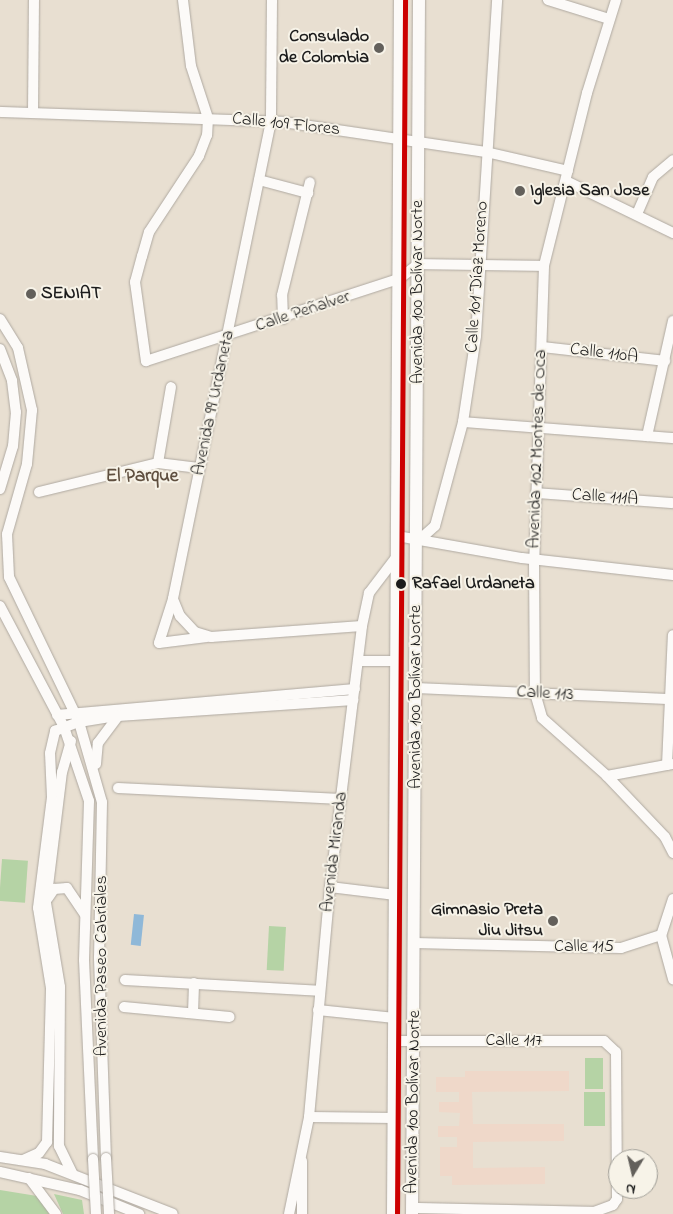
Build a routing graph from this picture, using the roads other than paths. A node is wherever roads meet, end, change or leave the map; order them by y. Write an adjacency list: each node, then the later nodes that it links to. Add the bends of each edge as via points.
1 (34, 0): 11 (street)
2 (182, 0): 12 (street, via 191,66)
3 (272, 0): 13 (street, Avenida 99 Urdaneta)
4 (400, 0): 14 (main road, Avenida 100 Bolívar Norte)
5 (419, 0): 15 (main road, Avenida 100 Bolívar Norte)
6 (497, 0): 16 (street, Calle 101 Díaz Moreno)
7 (548, 0): 9 (street)
8 (616, 0): 9 (street, Avenida 102 Montes de Oca)
9 (608, 19): 18 (street, Avenida 102 Montes de Oca)
10 (0, 112): 11 (street, Calle 109 Flores)
11 (32, 113): 12 (street, Calle 109 Flores)
12 (208, 118): 13 (street, Calle 109 Flores); 31 (street, Calle Peñalver, via 199,156 149,232 135,282 145,360)
13 (271, 121): 14 (street, Calle 109 Flores); 19 (street, Avenida 99 Urdaneta)
14 (400, 140): 15 (street, Calle 109 Flores); 27 (main road, Avenida 100 Bolívar Norte)
15 (419, 143): 16 (street, Calle 109 Flores); 24 (main road, Avenida 100 Bolívar Norte)
16 (486, 152): 18 (street, Calle 109 Flores); 25 (street, Calle 101 Díaz Moreno)
17 (673, 160): 22 (street, via 653,177)
18 (567, 176): 22 (street, Calle 109 Flores); 26 (street, Avenida 102 Montes de Oca)
19 (260, 180): 21 (street); 31 (street, Avenida 99 Urdaneta)
20 (310, 182): 21 (street)
21 (308, 193): 29 (street, via 282,295)
22 (638, 214): 23 (street, Calle 109 Flores)
23 (673, 233)
24 (418, 264): 25 (street); 27 (street, Calle Peñalver); 47 (main road, Avenida 100 Bolívar Norte)
25 (479, 264): 26 (street); 36 (street, Calle 101 Díaz Moreno, via 476,336)
26 (544, 266): 32 (street, Avenida 102 Montes de Oca)
27 (399, 279): 29 (street, Calle Peñalver); 46 (main road, Avenida 100 Bolívar Norte)
28 (0, 319): 62 (street, Avenida Paseo Cabriales, via 18,348 32,410 27,464 8,534 9,577)
29 (283, 319): 31 (street, Calle Peñalver)
30 (673, 321): 34 (street)
31 (227, 337): 41 (street, Avenida 99 Urdaneta)
32 (543, 347): 34 (street, Calle 110A); 37 (street, Avenida 102 Montes de Oca)
33 (0, 349): 42 (street, via 12,381 16,412 13,446)
34 (664, 361): 38 (street)
35 (171, 387): 40 (street)
36 (464, 422): 37 (street); 47 (street, Calle 101 Díaz Moreno, via 435,526)
37 (539, 428): 38 (street); 44 (street, Avenida 102 Montes de Oca)
38 (647, 436): 39 (street)
39 (673, 438)
40 (158, 463): 41 (street); 43 (street)
41 (199, 468): 51 (street, Avenida 99 Urdaneta)
42 (0, 489)
43 (39, 492)
44 (536, 493): 45 (street, Calle 111A); 49 (street, Avenida 102 Montes de Oca)
45 (673, 502)
46 (397, 536): 47 (street); 48 (main road, Avenida 100 Bolívar Norte)
47 (417, 542): 49 (street); 58 (main road, Avenida 100 Bolívar Norte)
48 (398, 555): 53 (street, Avenida Miranda, via 369,593); 57 (main road, Avenida 100 Bolívar Norte)
49 (534, 560): 50 (street); 60 (street, Avenida 102 Montes de Oca)
50 (673, 575)
51 (173, 599): 55 (street, via 180,616 195,632); 55 (street, Avenida 99 Urdaneta, via 159,643)
52 (0, 606): 63 (street, Avenida Paseo Cabriales)
53 (362, 626): 55 (street); 56 (street, Avenida Miranda)
54 (673, 635): 61 (street)
55 (211, 637)
56 (358, 661): 57 (street); 59 (street, Avenida Miranda)
57 (397, 661): 75 (main road, Avenida 100 Bolívar Norte)
58 (416, 688): 60 (street, Calle 113); 80 (main road, Avenida 100 Bolívar Norte)
59 (354, 694): 62 (street); 64 (street); 72 (street, Avenida Miranda)
60 (535, 694): 61 (street, Calle 113); 70 (street, Avenida 102 Montes de Oca, via 542,718)
61 (671, 699): 68 (street)
62 (74, 711): 63 (street); 65 (street, Avenida Paseo Cabriales)
63 (57, 716): 66 (street, Avenida Paseo Cabriales)
64 (118, 716): 65 (street); 69 (street, via 98,743)
65 (79, 722): 66 (street); 67 (street); 69 (street, Avenida Paseo Cabriales)
66 (64, 726): 67 (street, Avenida Paseo Cabriales); 95 (street, via 52,735 52,797 38,908 51,988 47,1142 39,1153)
67 (71, 742): 77 (street, via 62,772); 78 (street, Avenida Paseo Cabriales, via 89,801)
68 (670, 764): 70 (street)
69 (95, 767): 103 (street, Avenida Paseo Cabriales, bridge, via 104,835 99,958)
70 (607, 776): 73 (street, Avenida 102 Montes de Oca, via 665,837)
71 (118, 788): 72 (street)
72 (341, 799): 74 (street, Avenida Miranda)
73 (673, 853)
74 (330, 887): 75 (street); 84 (street, Avenida Miranda)
75 (396, 895): 89 (main road, Avenida 100 Bolívar Norte)
76 (673, 902): 79 (street)
77 (46, 903): 78 (street, via 54,889 67,888); 98 (street, via 60,987 58,1146)
78 (85, 915): 102 (street, Avenida Paseo Cabriales, bridge)
79 (661, 935): 80 (street, Calle 115, via 621,948); 81 (street)
80 (416, 944): 91 (main road, Avenida 100 Bolívar Norte)
81 (673, 979)
82 (125, 980): 83 (street)
83 (194, 982): 84 (street); 87 (street)
84 (319, 990): 86 (street, Avenida Miranda)
85 (124, 1007): 87 (street)
86 (318, 1010): 89 (street); 92 (street, Avenida Miranda)
87 (193, 1013): 88 (street)
88 (230, 1017)
89 (395, 1018): 90 (main road, Avenida 100 Bolívar Norte)
90 (395, 1041): 91 (street, Calle 117); 93 (main road, Avenida 100 Bolívar Norte)
91 (416, 1042): 100 (main road, Avenida 100 Bolívar Norte); 100 (street, Calle 117, via 612,1045 616,1063 617,1200 613,1205 594,1212)
92 (309, 1117): 93 (street); 96 (street, Avenida Miranda)
93 (394, 1118): 108 (main road, Avenida 100 Bolívar Norte)
94 (5, 1158): 95 (street)
95 (24, 1160): 98 (street)
96 (302, 1160): 106 (street, Avenida Miranda, via 293,1179); 107 (street, Avenida Miranda)
97 (5, 1173): 99 (street)
98 (72, 1173): 105 (street)
99 (29, 1178): 101 (street); 104 (street, via 80,1190)
100 (412, 1211)
101 (56, 1214)
102 (96, 1214)
103 (109, 1214)
104 (139, 1214)
105 (173, 1214)
106 (288, 1214)
107 (302, 1214)
108 (392, 1214)

